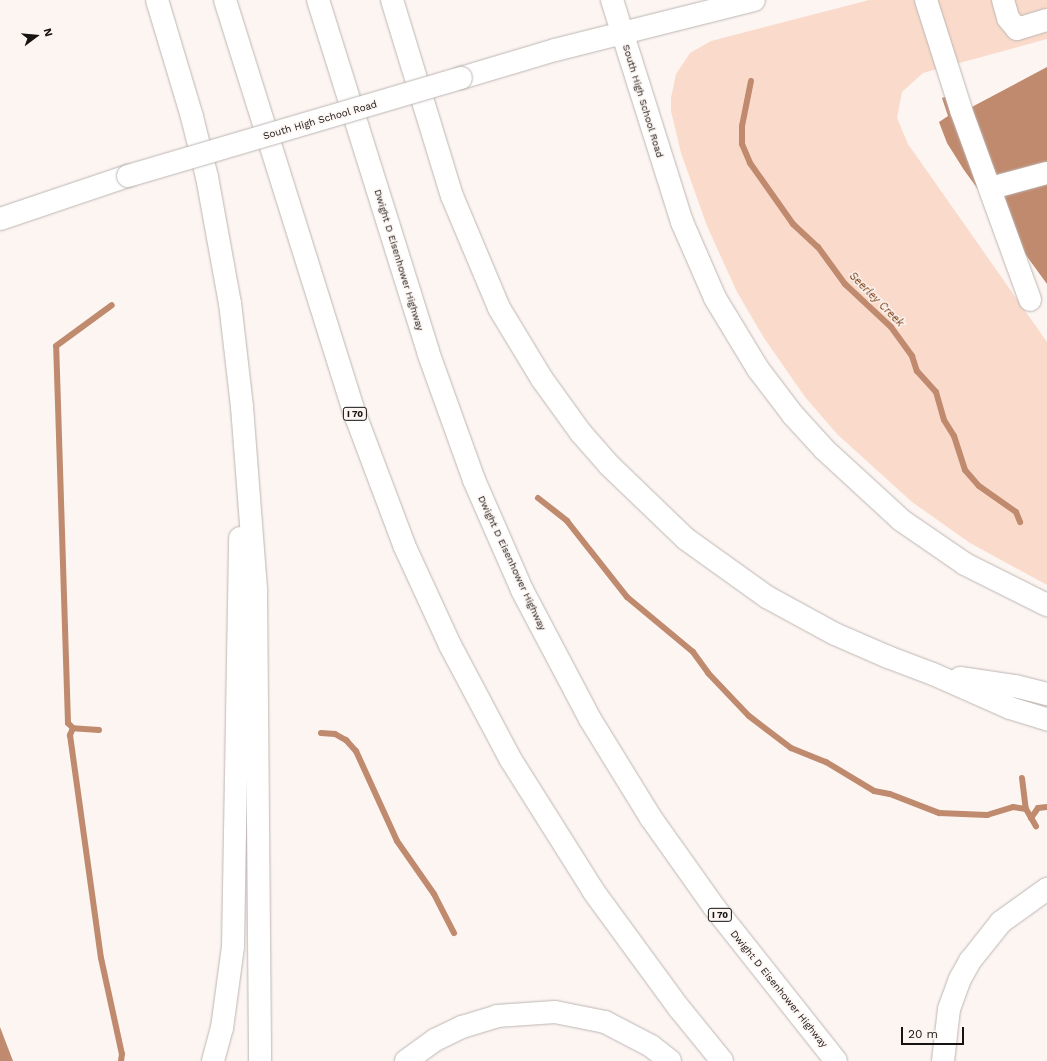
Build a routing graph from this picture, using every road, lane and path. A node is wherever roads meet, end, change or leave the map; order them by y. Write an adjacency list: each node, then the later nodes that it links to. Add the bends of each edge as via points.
1 (157, 0): 15 (main road, via 207,177 230,303)
2 (226, 0): 25 (main road, I 70, via 356,417 404,545 450,645 511,760 594,892 679,1008)
3 (318, 0): 26 (main road, Dwight D Eisenhower Highway / I 70, via 428,352 474,480 522,590 590,718 652,818 714,907)
4 (392, 0): 17 (main road, via 452,196 470,244 499,308 518,342 581,433 664,520 710,558 766,597 835,634)
5 (612, 0): 10 (main road)
6 (754, 0): 10 (main road)
7 (926, 0): 12 (main road, via 961,110)
8 (1003, 0): 9 (main road, via 1008,18 1017,30)
9 (1047, 20)
10 (622, 34): 13 (main road, South High School Road, bridge, via 461,78 128,176); 16 (main road, South High School Road, via 672,194 694,251 723,313 775,392 846,472 906,524 970,567)
11 (1047, 173): 12 (main road)
12 (991, 188): 14 (main road)
13 (0, 219)
14 (1030, 300)
15 (242, 407): 21 (main road, via 233,947 222,1028); 22 (main road, via 256,591)
16 (1047, 605)
17 (934, 674): 18 (main road, via 1015,686); 19 (main road, via 1010,708)
18 (1047, 694)
19 (1047, 719)
20 (1047, 889): 27 (main road, via 1002,922 970,961 949,1009)
21 (213, 1061)
22 (260, 1061)
23 (406, 1061): 24 (main road, via 435,1040 462,1027 497,1016 555,1012 580,1015 611,1025 651,1046)
24 (670, 1061)
25 (722, 1061)
26 (836, 1061)
27 (943, 1061)

